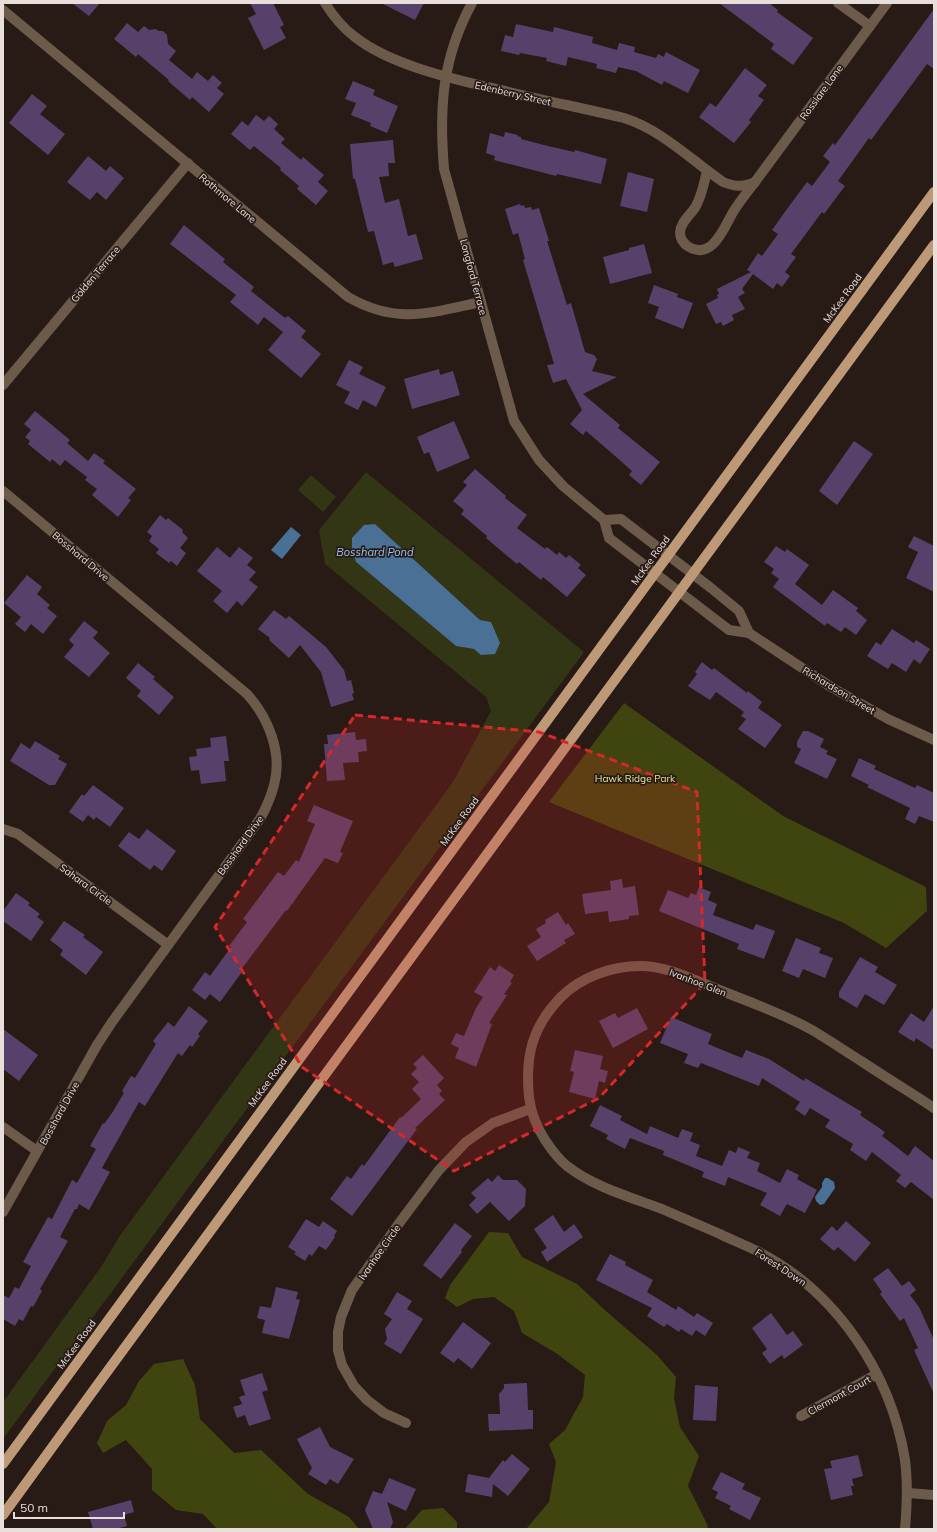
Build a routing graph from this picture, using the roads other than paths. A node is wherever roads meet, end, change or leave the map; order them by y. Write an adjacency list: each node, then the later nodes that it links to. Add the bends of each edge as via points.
1 (325, 3): 7 (street, Edenberry Street, via 334,17 355,37 381,53)
2 (472, 3): 7 (street, Longford Terrace, via 456,38)
3 (838, 3): 6 (street)
4 (887, 3): 6 (street, Rosslare Lane)
5 (3, 10): 8 (street, Rothmore Lane)
6 (870, 26): 10 (street, Rosslare Lane)
7 (446, 76): 9 (street, Edenberry Street, via 640,123); 13 (street, Longford Terrace, via 441,110 444,169)
8 (188, 163): 13 (street, Rothmore Lane, via 322,277 364,306 380,312 406,316); 14 (street, Golden Terrace)
9 (707, 171): 10 (street, via 733,186); 10 (street, Rosslare Lane, via 695,207 680,231 681,239 686,245 699,250 707,249 714,244 734,210)
10 (755, 182)
11 (934, 192): 17 (main road, McKee Road)
12 (934, 245): 19 (main road)
13 (481, 302): 16 (street, Longford Terrace, via 514,421 539,460 563,486)
14 (3, 385)
15 (3, 491): 24 (street, Bosshard Drive, via 247,694 264,717 273,739 277,764 275,784 268,804 260,819)
16 (604, 520): 17 (street, via 621,519); 18 (street, via 609,538)
17 (668, 555): 18 (main road, McKee Road); 19 (street)
18 (655, 573): 20 (street, Richardson Street); 33 (main road, McKee Road)
19 (693, 574): 20 (main road); 21 (street, via 738,611)
20 (679, 592): 21 (street, Richardson Street, via 729,630); 36 (main road)
21 (749, 633): 22 (street, Richardson Street, via 831,687 888,719)
22 (933, 738)
23 (3, 829): 24 (street, Sahara Circle, via 18,834)
24 (167, 944): 28 (street, Bosshard Drive, via 100,1039)
25 (934, 1108): 26 (street, Ivanhoe Glen, via 812,1030 780,1014 675,972 639,966 595,975 567,992 551,1007 539,1025 529,1056)
26 (530, 1109): 30 (street, Forest Down, via 553,1152 567,1166 610,1189 758,1251 805,1281 844,1321); 32 (street, Ivanhoe Circle, via 493,1123 466,1142 439,1170 352,1290 341,1317 338,1350 342,1365 354,1386 367,1400)
27 (3, 1127): 28 (street)
28 (37, 1151): 29 (street, Bosshard Drive)
29 (3, 1212)
30 (877, 1374): 31 (street, Clermont Court); 34 (street, Forest Down, via 899,1431)
31 (801, 1416)
32 (406, 1423)
33 (3, 1464)
34 (908, 1493): 35 (street); 37 (street, Forest Down)
35 (934, 1495)
36 (3, 1515)
37 (905, 1529)

